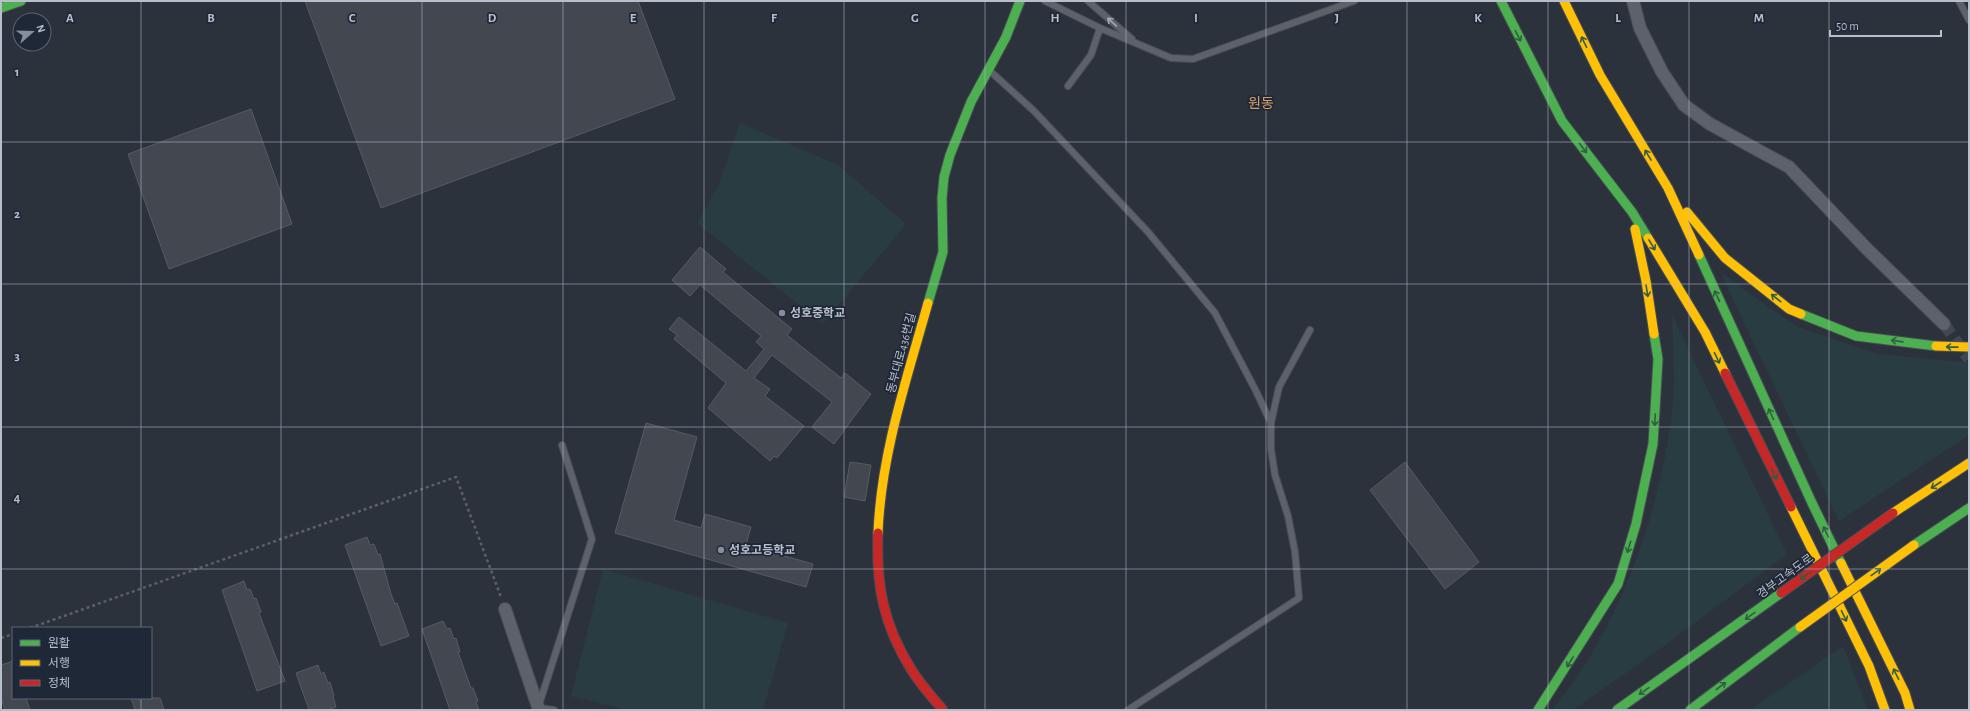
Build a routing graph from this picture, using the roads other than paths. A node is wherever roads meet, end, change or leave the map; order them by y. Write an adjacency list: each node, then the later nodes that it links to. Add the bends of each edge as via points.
1 (21, 1): 10 (main road)
2 (1020, 1): 14 (main road, 동부대로436번길, via 1006,37)
3 (1045, 1): 12 (lane)
4 (1088, 1): 13 (lane, one-way to 4)
5 (1354, 1): 13 (lane, via 1193,58 1171,58)
6 (1501, 1): 17 (main road, one-way to 17, via 1562,122)
7 (1564, 1): 16 (main road, one-way to 7, via 1600,75)
8 (1633, 1): 18 (street, via 1640,28 1662,72 1684,105 1710,124 1789,167 1866,248)
9 (1958, 1): 11 (lane)
10 (1, 8)
11 (1969, 20)
12 (1100, 28): 13 (lane); 15 (lane, via 1091,55)
13 (1136, 43)
14 (988, 69): 21 (lane, via 1034,111 1148,232 1215,313); 30 (main road, 동부대로436번길, via 959,131 944,177 943,252 902,394 888,453 878,528 879,584 883,609 890,629 911,670)
15 (1068, 86)
16 (1668, 188): 20 (main road, one-way to 16, bridge, via 1936,346 1856,336 1789,309 1725,258); 36 (main road, one-way to 16, via 1905,694 1812,503)
17 (1632, 212): 32 (main road, one-way to 32, via 1658,359 1654,444 1636,524 1618,584); 35 (main road, one-way to 35, via 1705,332 1869,666)
18 (1944, 324)
19 (1310, 330): 21 (lane, via 1279,387)
20 (1969, 347)
21 (1271, 423): 31 (lane, via 1275,475 1288,516 1295,552 1299,598)
22 (562, 445): 28 (lane, via 592,539)
23 (1969, 463): 33 (main road, 경부고속도로, one-way to 33, bridge, via 1893,513)
24 (1969, 508): 26 (main road, one-way to 24, bridge)
25 (505, 609): 28 (street)
26 (1800, 627): 27 (main road); 34 (main road, one-way to 26)
27 (1749, 677)
28 (539, 709): 29 (lane)
29 (554, 710)
30 (942, 710)
31 (1128, 710)
32 (1538, 710)
33 (1617, 710)
34 (1690, 710)
35 (1885, 710)
36 (1910, 710)

